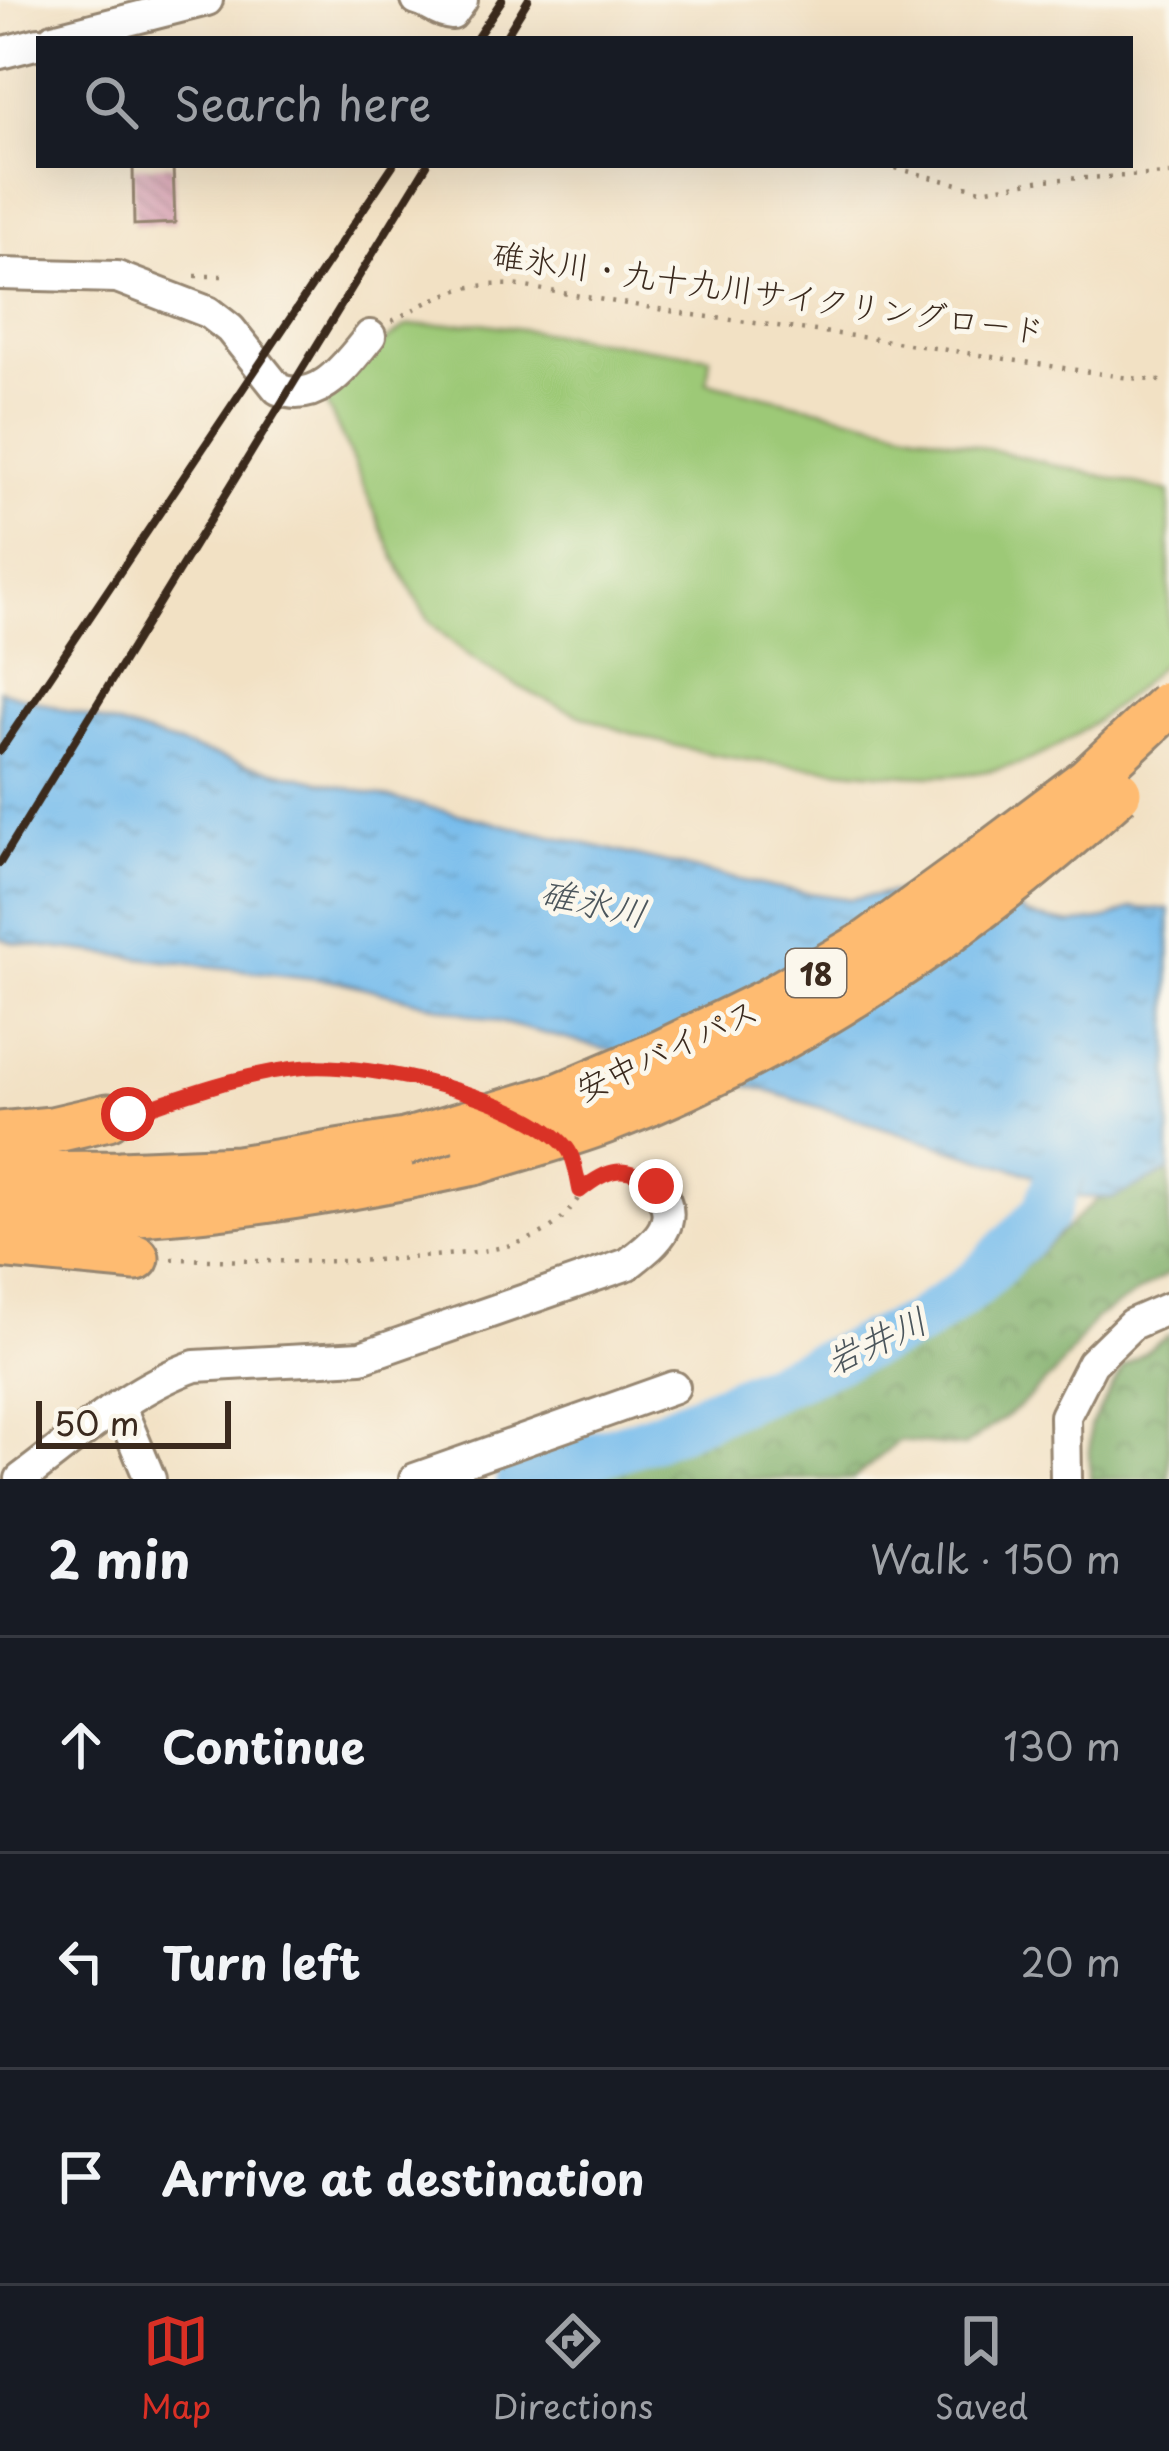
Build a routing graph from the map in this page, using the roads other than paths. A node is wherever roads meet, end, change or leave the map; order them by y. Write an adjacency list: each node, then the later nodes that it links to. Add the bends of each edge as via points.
1 (207, 0): 4 (street)
2 (421, 0): 3 (street, via 452,14)
3 (462, 0)
4 (65, 36)
5 (36, 44): 6 (street)
6 (0, 52)
7 (0, 274): 8 (street, via 117,277 208,312 284,393 330,382)
8 (370, 336)
9 (1169, 704): 13 (highway, 安中バイパス / 18, bridge, via 1088,780 868,943 767,1002 560,1096 406,1142 238,1169)
10 (1169, 746): 15 (highway, 安中バイパス / 18, bridge, via 972,916 879,979 775,1040 605,1120 474,1162 233,1206)
11 (108, 1117): 12 (highway)
12 (0, 1135)
13 (0, 1175)
14 (656, 1186): 20 (street, via 669,1211 665,1228 628,1264 361,1358 195,1366)
15 (0, 1214)
16 (0, 1245): 17 (highway)
17 (136, 1258)
18 (1169, 1307): 24 (street, via 1132,1324 1092,1363 1065,1416)
19 (674, 1387): 23 (street)
20 (120, 1407): 21 (street); 22 (street)
21 (21, 1479)
22 (150, 1479)
23 (416, 1479)
24 (1066, 1479)

